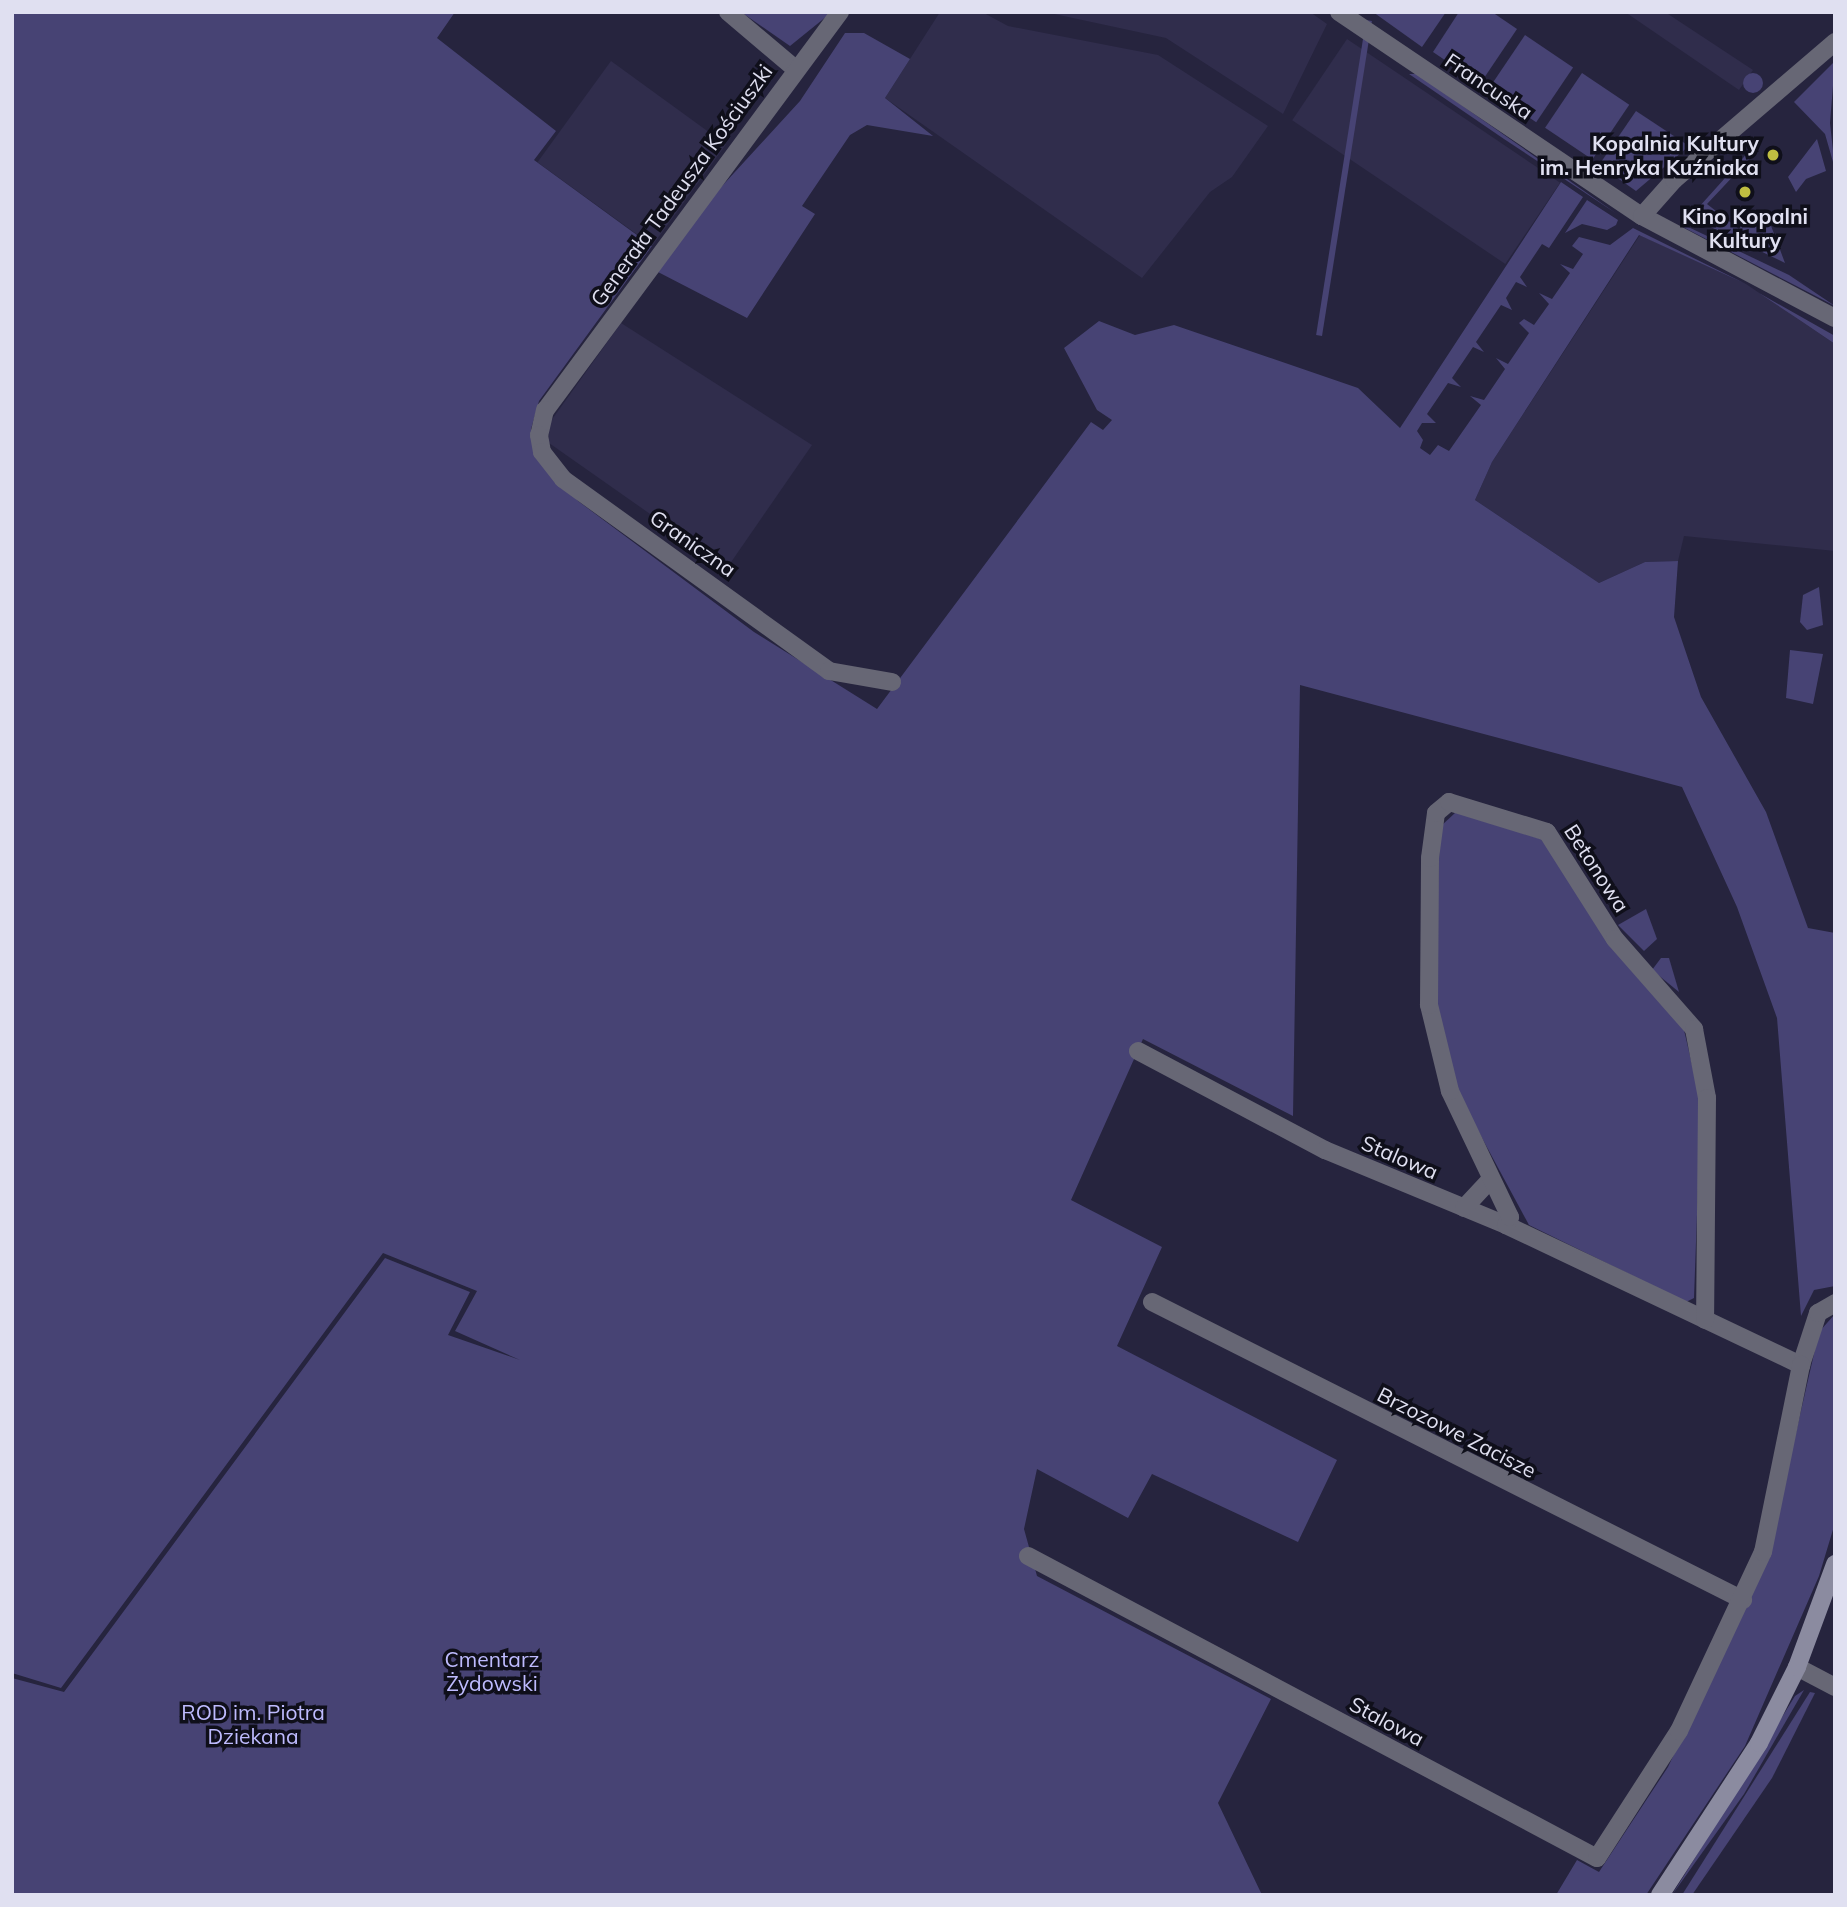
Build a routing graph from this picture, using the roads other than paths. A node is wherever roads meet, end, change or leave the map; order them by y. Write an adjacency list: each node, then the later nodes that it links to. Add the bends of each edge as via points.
1 (728, 12): 5 (street)
2 (839, 12): 5 (street, Generała Tadeusza Kościuszki)
3 (1339, 12): 6 (street, Francuska)
4 (1835, 42): 6 (street, via 1674,180)
5 (793, 67): 8 (street, Generała Tadeusza Kościuszki)
6 (1642, 216): 7 (street, Francuska)
7 (1835, 318)
8 (562, 387): 9 (street, Graniczna, via 539,435 542,452 563,479 829,671)
9 (892, 682)
10 (1138, 1051): 12 (street, Stalowa, via 1325,1150)
11 (1490, 1180): 12 (street); 13 (street, Betonowa, via 1510,1217); 16 (street, Betonowa, via 1450,1091 1429,1004 1430,858 1436,813 1448,802 1547,832 1615,939 1694,1029 1707,1098)
12 (1464, 1208): 13 (street, Stalowa)
13 (1506, 1225): 16 (street, Stalowa)
14 (1152, 1302): 20 (street, Brzozowe Zacisze)
15 (1835, 1303): 17 (street, via 1818,1313)
16 (1705, 1320): 17 (street, Stalowa)
17 (1801, 1365): 20 (street, via 1763,1552)
18 (1028, 1556): 20 (street, Stalowa, via 1597,1858 1675,1737)
19 (1835, 1564): 21 (street)
20 (1743, 1600)
21 (1797, 1667): 22 (street); 23 (street, via 1759,1744)
22 (1835, 1687)
23 (1660, 1895)

